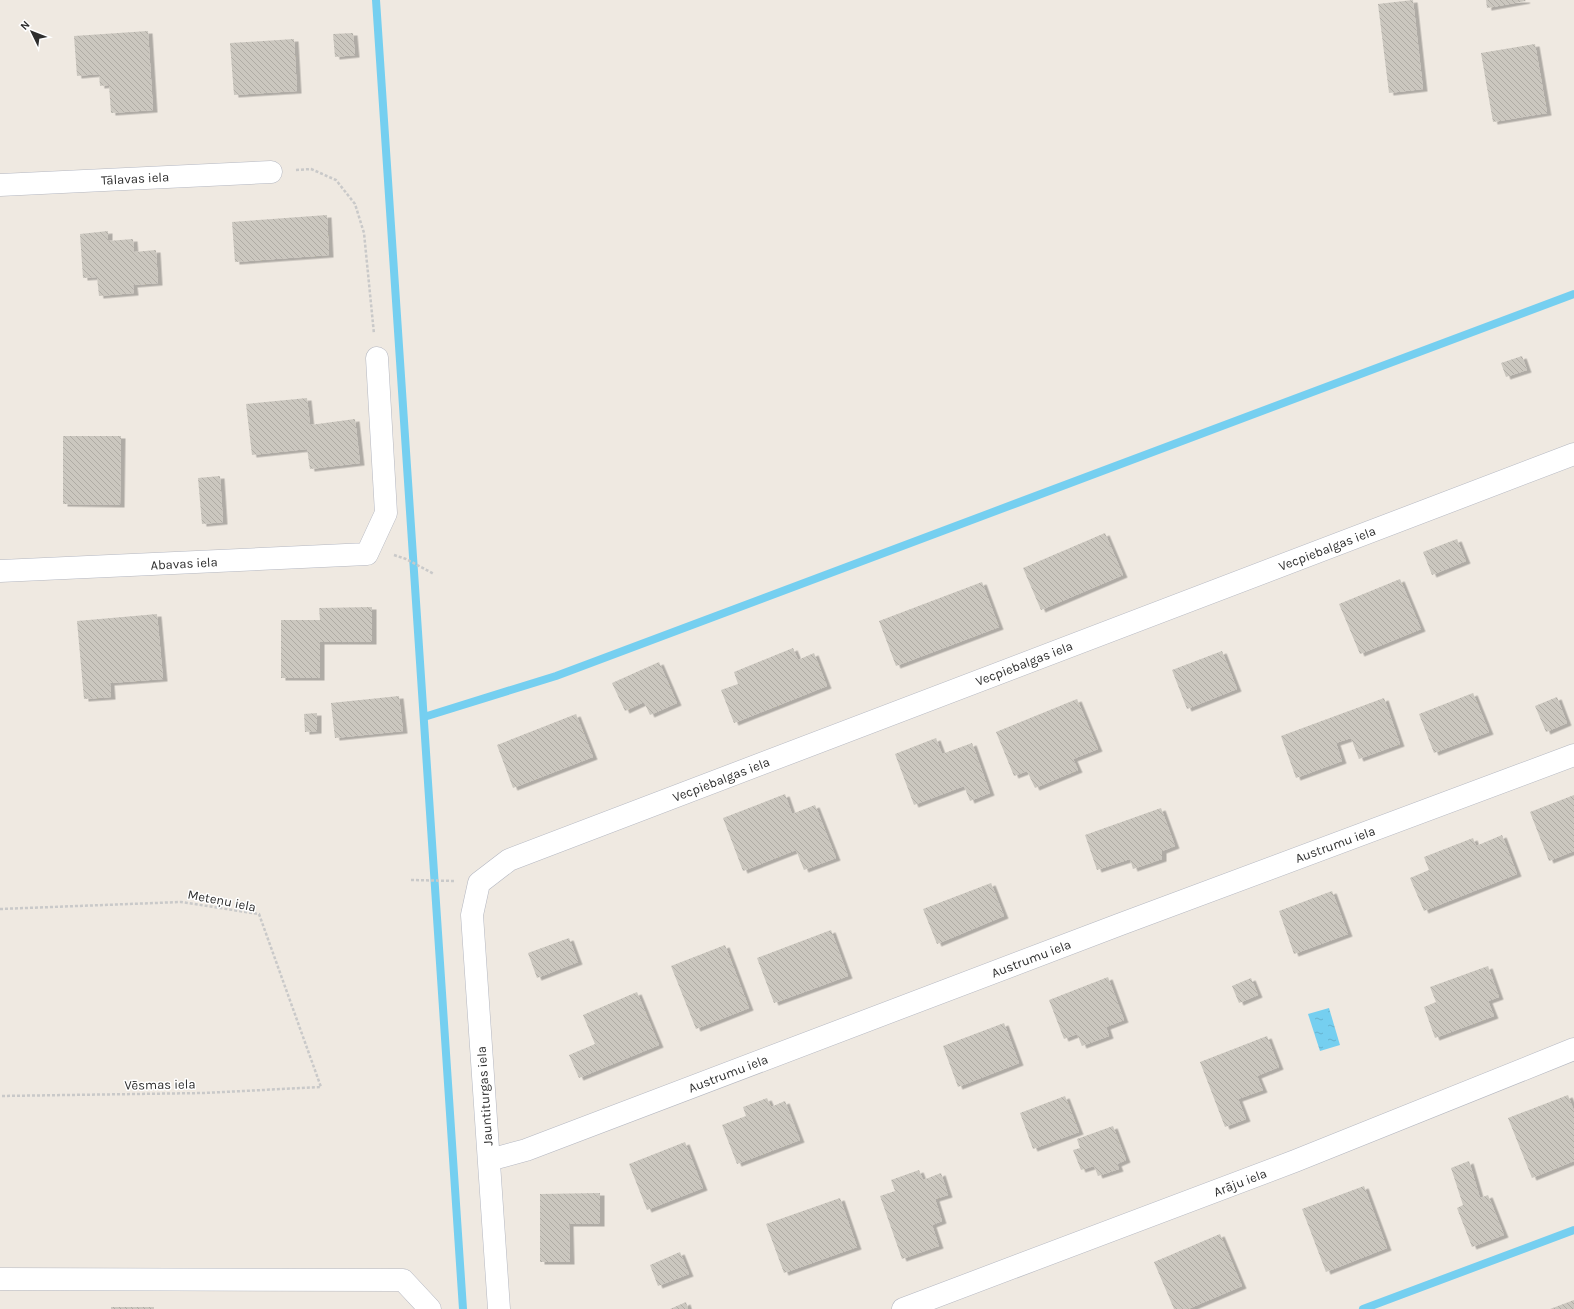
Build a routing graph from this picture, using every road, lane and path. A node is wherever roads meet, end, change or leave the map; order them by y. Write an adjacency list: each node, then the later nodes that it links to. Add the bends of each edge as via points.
1 (311, 169): 4 (path, via 336,180 355,204 364,233)
2 (271, 172): 3 (street, Tālavas iela)
3 (0, 185)
4 (377, 358): 7 (street, Abavas iela, via 386,513 367,554)
5 (1574, 454): 12 (street, Vecpiebalgas iela, via 509,860)
6 (406, 559): 8 (path)
7 (0, 572)
8 (434, 574)
9 (1574, 756): 17 (street, Austrumu iela, via 1121,924 526,1150)
10 (411, 880): 11 (path)
11 (447, 881)
12 (479, 883): 17 (street, Jauntiturgas iela, via 472,915)
13 (0, 909): 15 (path, Meteņu iela, via 181,902 259,914)
14 (1574, 1049): 21 (street, Arāju iela, via 1295,1161)
15 (320, 1087): 16 (path, Vēsmas iela, via 204,1093)
16 (0, 1096)
17 (489, 1160): 20 (street, Jauntiturgas iela)
18 (0, 1279): 19 (street, via 403,1280)
19 (430, 1309)
20 (499, 1309)
21 (903, 1309)

